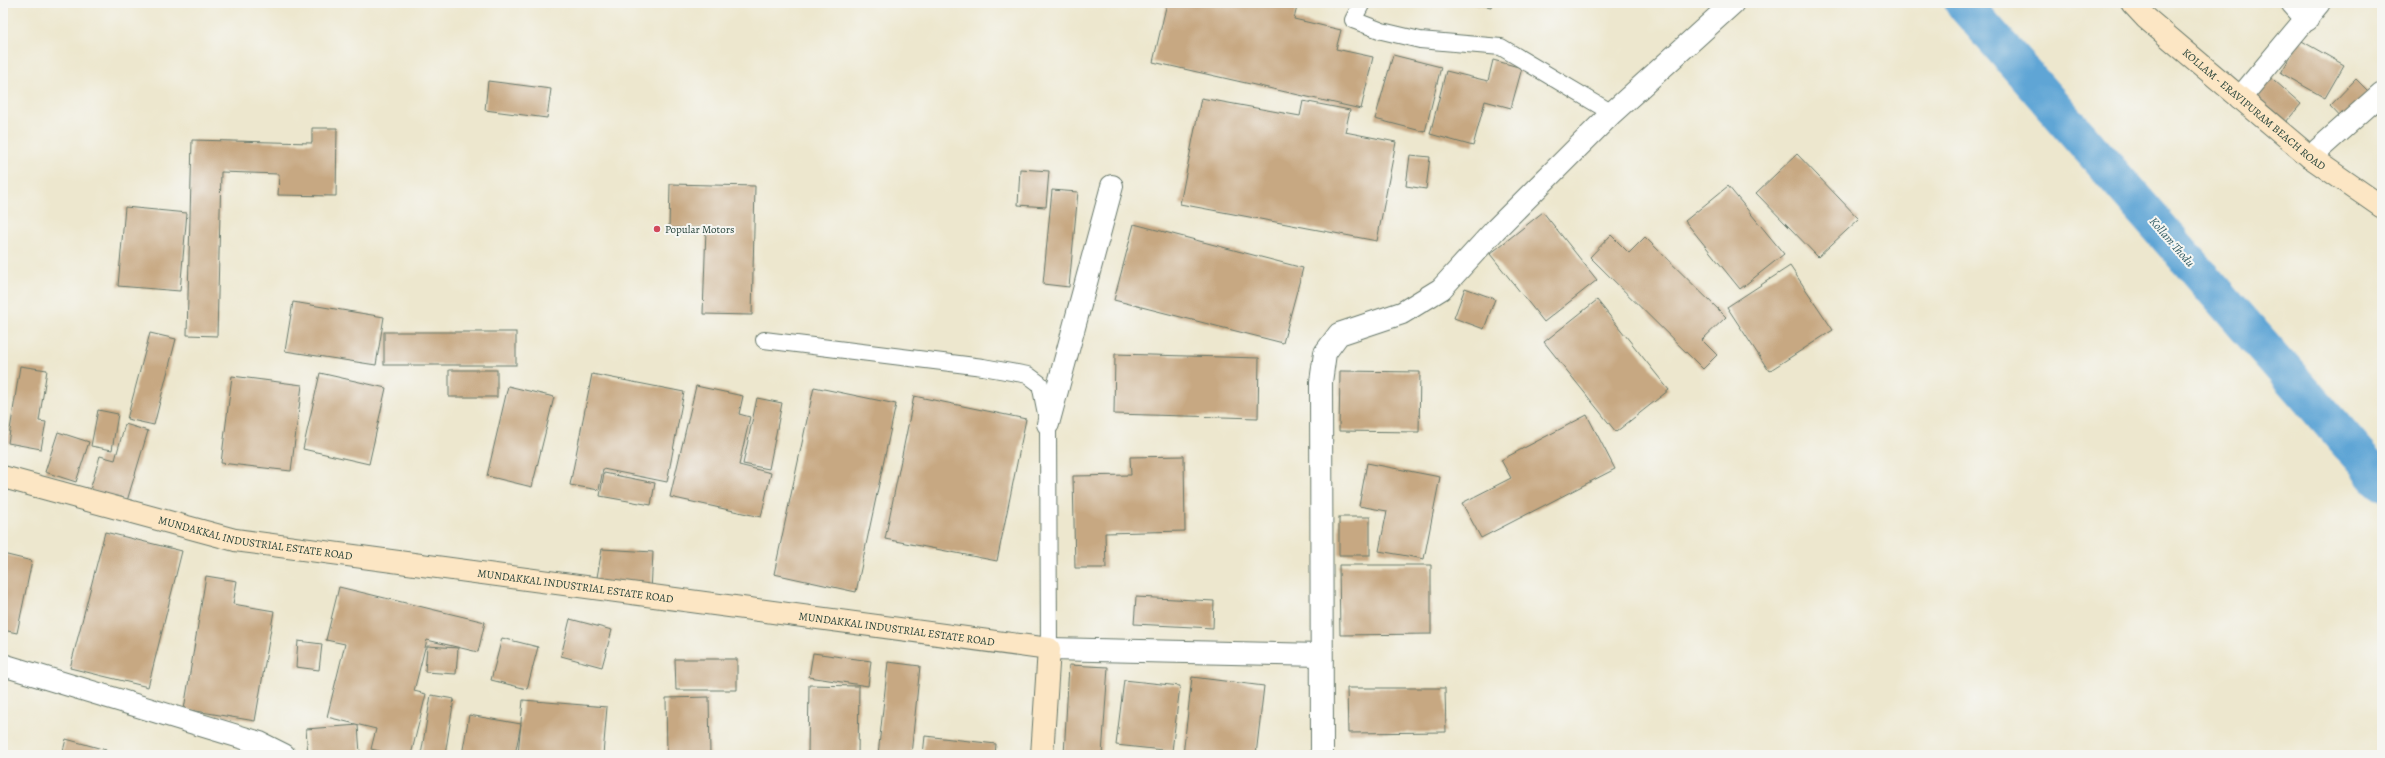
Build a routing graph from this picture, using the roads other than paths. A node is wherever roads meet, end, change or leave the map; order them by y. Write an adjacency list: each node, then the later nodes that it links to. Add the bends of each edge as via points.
1 (1362, 3): 8 (lane, via 1353,20 1382,31 1420,40 1501,47)
2 (1733, 3): 8 (street)
3 (2132, 3): 7 (street, KOLLAM - ERAVIPURAM BEACH ROAD, via 2146,18)
4 (2292, 3): 5 (street)
5 (2313, 11): 7 (street)
6 (2382, 93): 9 (street)
7 (2240, 98): 9 (street, KOLLAM - ERAVIPURAM BEACH ROAD)
8 (1612, 112): 16 (street, via 1495,230 1441,289 1402,312 1339,334 1326,353 1321,382)
9 (2310, 157): 11 (street, KOLLAM - ERAVIPURAM BEACH ROAD)
10 (1112, 186): 13 (street)
11 (2382, 207)
12 (764, 340): 13 (lane, via 983,367 1028,375 1040,384)
13 (1048, 424): 15 (lane)
14 (3, 477): 15 (street, MUNDAKKAL INDUSTRIAL ESTATE ROAD, via 235,540)
15 (1050, 649): 16 (street); 19 (street)
16 (1321, 655): 20 (street)
17 (3, 665): 18 (street, via 260,743)
18 (284, 755)
19 (1042, 755)
20 (1322, 755)

